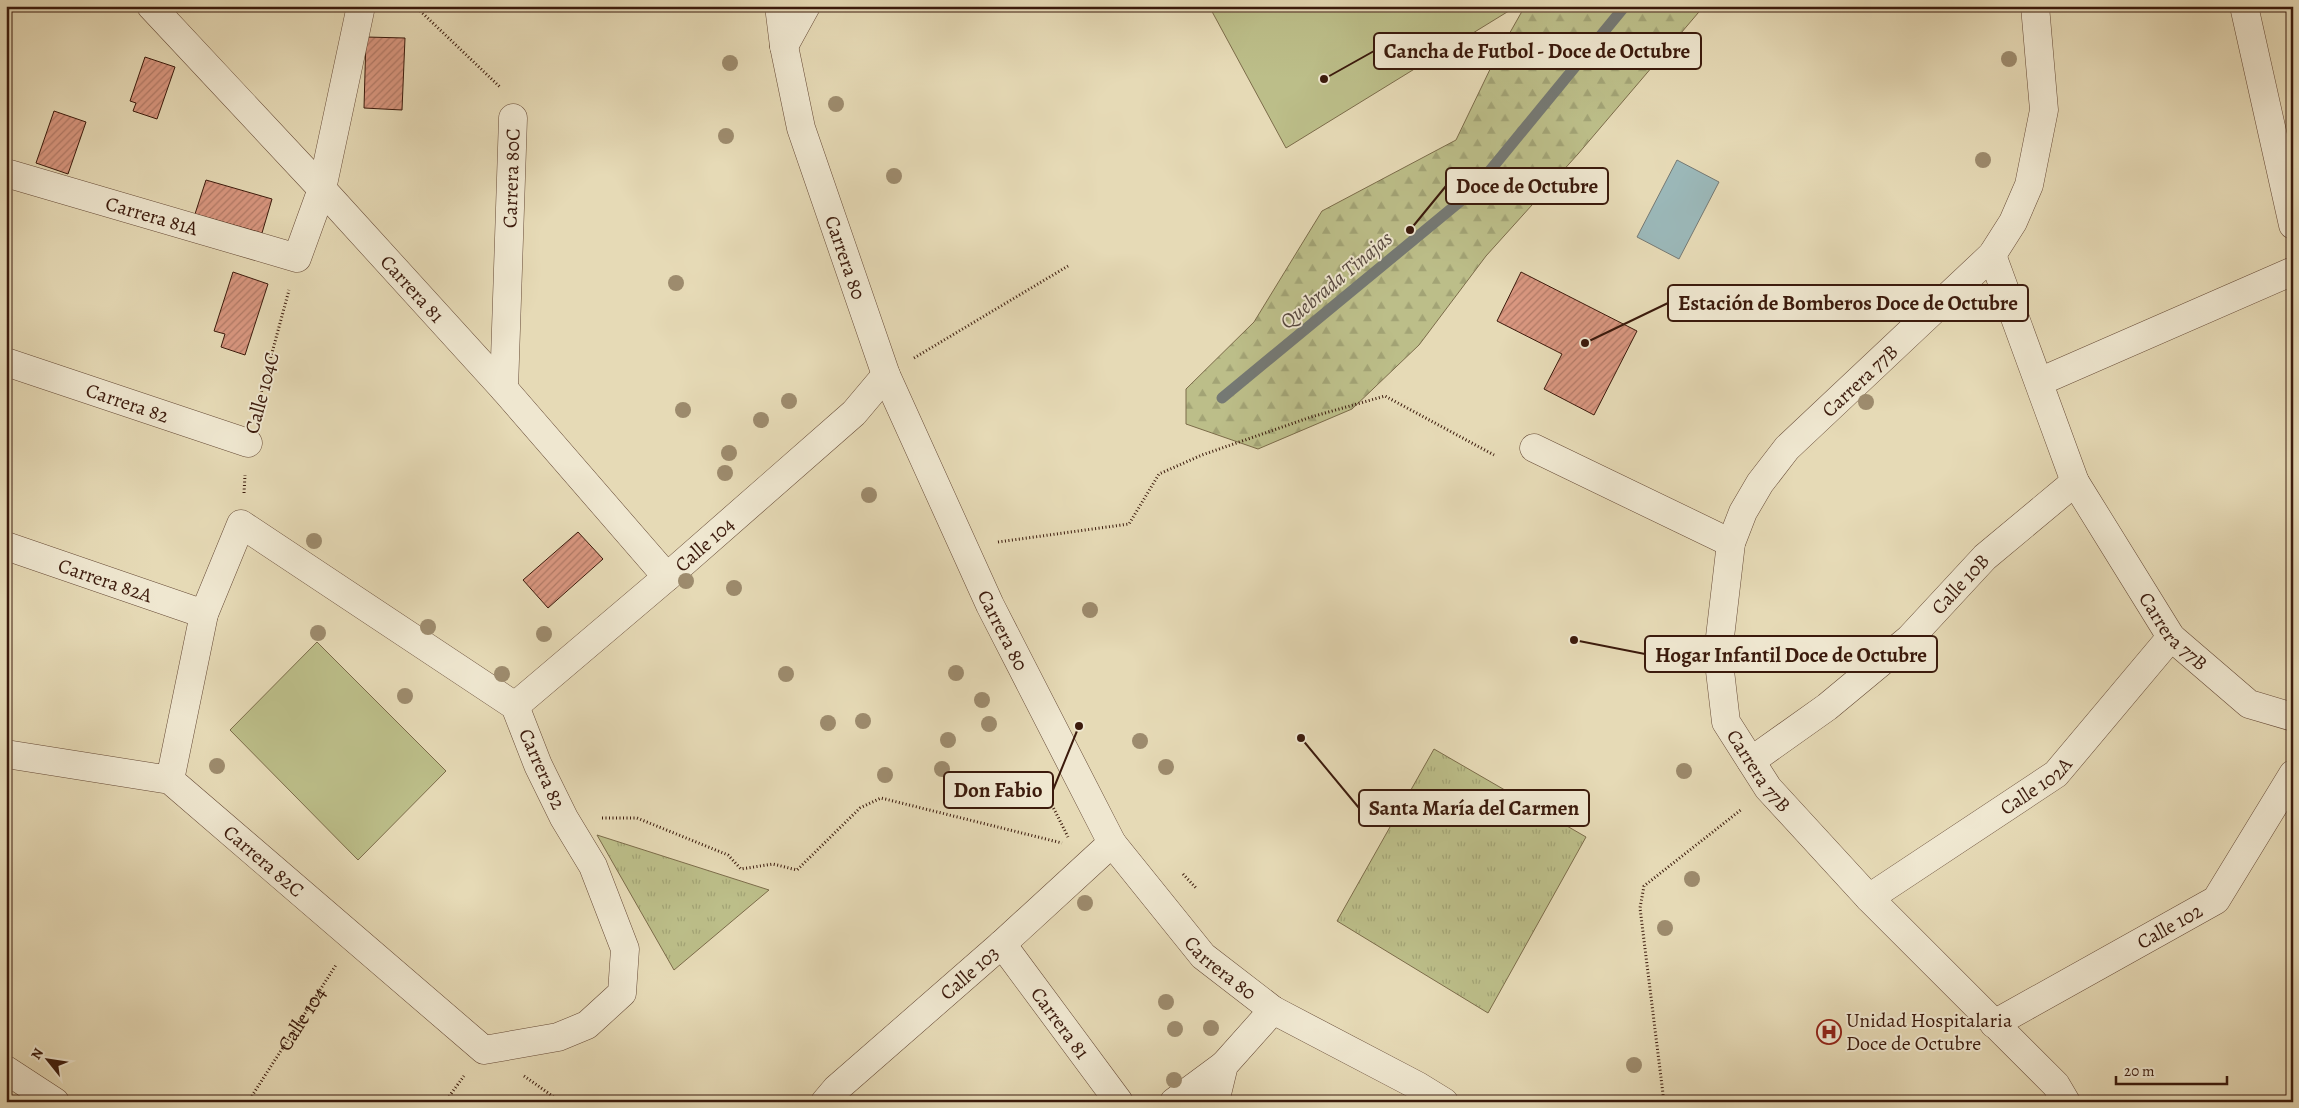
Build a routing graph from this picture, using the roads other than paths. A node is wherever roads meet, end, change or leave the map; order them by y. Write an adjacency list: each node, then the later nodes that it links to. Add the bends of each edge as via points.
1 (151, 6): 10 (street, Carrera 81)
2 (361, 6): 10 (street)
3 (779, 6): 7 (street, Carrera 80)
4 (806, 6): 7 (street)
5 (2034, 6): 12 (street, Carrera 77B, via 2044,110 2029,185 2013,222)
6 (2244, 6): 11 (street)
7 (784, 46): 15 (street, Carrera 80, via 801,128)
8 (513, 118): 17 (street, Carrera 80C)
9 (6, 173): 10 (street, Carrera 81A, via 298,258)
10 (322, 189): 17 (street, Carrera 81)
11 (2293, 225)
12 (1992, 255): 16 (street, Carrera 77B); 21 (street, Carrera 77B, via 1787,448 1760,483 1743,512)
13 (2293, 271): 16 (street)
14 (6, 362): 18 (street, Carrera 82)
15 (886, 375): 23 (street, Calle 104, via 854,413); 32 (street, Carrera 80, via 990,605)
16 (2039, 382): 20 (street, Carrera 77B)
17 (504, 388): 23 (street, Carrera 81)
18 (248, 443)
19 (1534, 448): 21 (street)
20 (2075, 482): 25 (street, Carrera 77B); 29 (street, Calle 10B, via 1985,558 1909,639 1827,708)
21 (1731, 543): 29 (street, Carrera 77B, via 1718,654 1726,722)
22 (6, 546): 24 (street, Carrera 82A)
23 (667, 577): 26 (street, Calle 104)
24 (204, 614): 26 (street, Carrera 82, via 241,524); 31 (street)
25 (2171, 638): 27 (street, Carrera 77B, via 2249,704); 33 (street, Calle 102A, via 2056,774)
26 (515, 706): 37 (street, Carrera 82, via 538,765 564,818 593,866 626,949 622,993 587,1025 558,1037)
27 (2293, 717)
28 (6, 754): 31 (street)
29 (1751, 761): 33 (street, Carrera 77B, via 1768,788)
30 (2293, 774): 36 (street, Calle 102, via 2216,900)
31 (170, 780): 37 (street, Carrera 82C)
32 (1112, 843): 34 (street, Calle 103); 35 (street, Carrera 80, via 1203,956)
33 (1869, 898): 36 (street, Carrera 77B)
34 (1002, 944): 41 (street, Calle 103); 43 (street, Carrera 81)
35 (1273, 1010): 38 (street); 40 (street, Carrera 80)
36 (1994, 1024): 47 (street, Carrera 77B, via 2056,1085)
37 (484, 1050)
38 (1224, 1065): 44 (street); 45 (street)
39 (20, 1085): 42 (street)
40 (1414, 1094): 46 (street, Carrera 80)
41 (835, 1097)
42 (55, 1102)
43 (1119, 1102)
44 (1174, 1102)
45 (1216, 1102)
46 (1444, 1102)
47 (2066, 1102)

